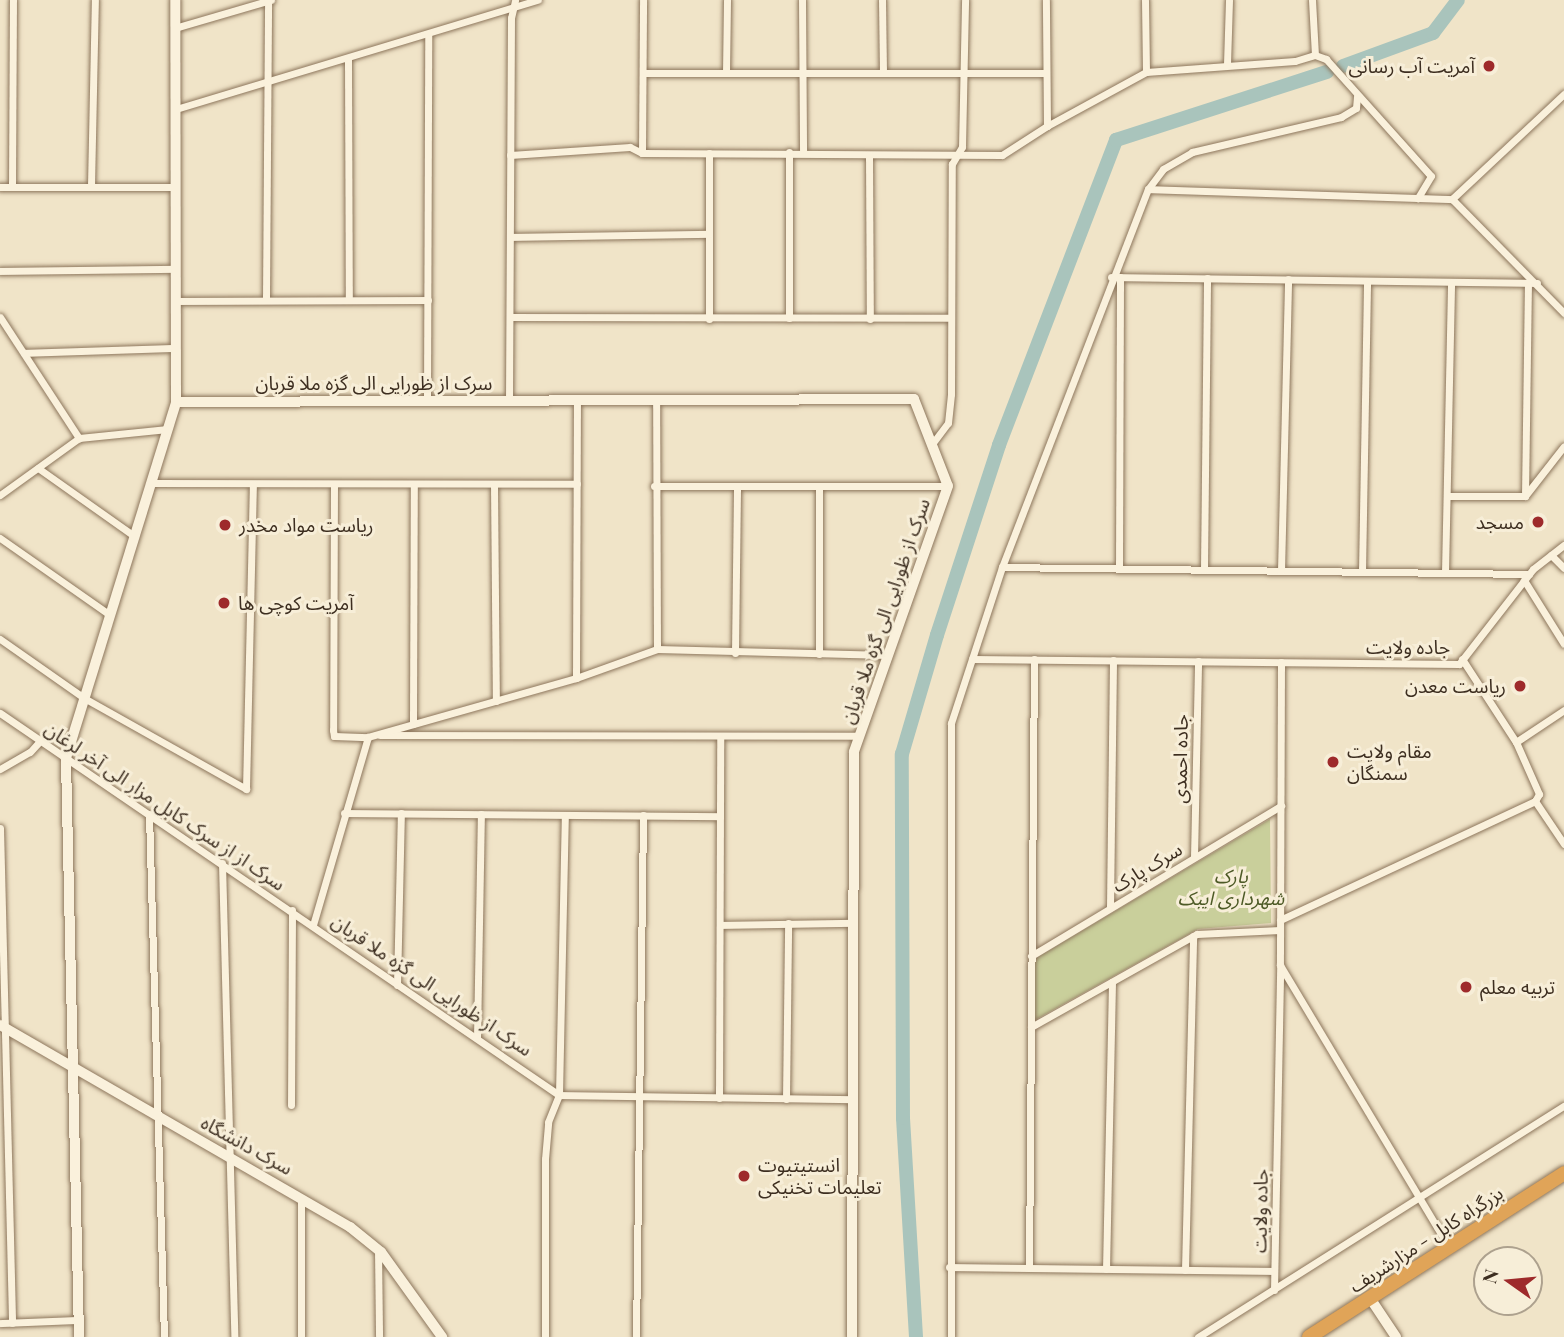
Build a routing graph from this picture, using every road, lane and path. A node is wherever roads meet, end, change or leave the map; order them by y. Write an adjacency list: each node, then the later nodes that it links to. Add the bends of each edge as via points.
1 (13, 0): 43 (street)
2 (95, 0): 41 (street)
3 (175, 0): 17 (street)
4 (269, 0): 17 (street); 29 (street)
5 (515, 0): 16 (street)
6 (538, 0): 16 (street)
7 (643, 0): 25 (street)
8 (727, 0): 26 (street)
9 (802, 0): 27 (street)
10 (882, 0): 22 (street)
11 (965, 0): 28 (street)
12 (1046, 0): 23 (street)
13 (1145, 0): 24 (street)
14 (1229, 0): 21 (street)
15 (1312, 0): 19 (street)
16 (513, 9): 18 (street); 39 (street)
17 (175, 28): 32 (street)
18 (428, 36): 20 (street); 61 (street)
19 (1315, 55): 21 (street, via 1294,61); 31 (street, via 1326,59)
20 (348, 60): 29 (street); 60 (street)
21 (1227, 64): 24 (street)
22 (883, 72): 27 (street); 28 (street)
23 (1045, 72): 28 (street); 33 (street)
24 (1146, 72): 33 (street)
25 (643, 73): 26 (street); 36 (street)
26 (726, 73): 27 (street)
27 (803, 73): 35 (street)
28 (964, 74): 38 (street, via 962,147)
29 (267, 83): 32 (street); 59 (street)
30 (1564, 94): 47 (street)
31 (1357, 96): 45 (street, via 1356,108 1341,117 1192,152 1163,169); 46 (street, via 1431,176)
32 (176, 108): 44 (street)
33 (1047, 126): 38 (street, via 1002,155)
34 (789, 152): 35 (street); 37 (street); 67 (street)
35 (803, 152): 40 (street)
36 (642, 153): 37 (street); 39 (street, via 630,148)
37 (709, 153): 48 (street)
38 (956, 154): 40 (street); 68 (street, via 952,164)
39 (510, 155): 49 (street)
40 (869, 155): 69 (street)
41 (90, 186): 43 (street); 44 (street)
42 (0, 187): 43 (street)
43 (12, 187)
44 (176, 187): 50 (street)
45 (1148, 189): 46 (street); 52 (street)
46 (1418, 198): 47 (street)
47 (1452, 199): 58 (street)
48 (709, 234): 49 (street); 66 (street)
49 (510, 237): 65 (street)
50 (176, 269): 51 (street); 62 (street)
51 (0, 271)
52 (1116, 277): 53 (street); 99 (street); 101 (street)
53 (1207, 278): 54 (street); 102 (street)
54 (1288, 279): 55 (street); 103 (street)
55 (1367, 281): 56 (street); 104 (street)
56 (1451, 282): 57 (street); 93 (street)
57 (1528, 283): 58 (street); 94 (street)
58 (1537, 283): 63 (street)
59 (267, 300): 60 (street); 62 (street)
60 (349, 300): 61 (street)
61 (428, 300): 75 (street)
62 (176, 301): 70 (street)
63 (1564, 313)
64 (0, 317): 71 (street)
65 (510, 317): 66 (street); 73 (street)
66 (709, 318): 67 (street)
67 (789, 318): 69 (street)
68 (950, 318): 69 (street); 79 (street, via 948,423)
69 (870, 320)
70 (176, 348): 71 (street); 76 (street)
71 (24, 353): 78 (street)
72 (656, 399): 74 (street, سرک از ظورایی الی گزه ملا قربان); 79 (street, سرک از ظورایی الی گزه ملا قربان, via 914,399); 88 (street)
73 (509, 400): 74 (street, سرک از ظورایی الی گزه ملا قربان); 75 (street, سرک از ظورایی الی گزه ملا قربان)
74 (577, 400): 87 (street)
75 (426, 401): 76 (street, سرک از ظورایی الی گزه ملا قربان)
76 (176, 402): 77 (street)
77 (168, 429): 78 (street); 82 (street)
78 (79, 438): 81 (street)
79 (932, 444): 90 (street, سرک از ظورایی الی گزه ملا قربان)
80 (1564, 446): 94 (street)
81 (38, 468): 92 (street); 95 (street)
82 (151, 483): 83 (street); 95 (street)
83 (253, 484): 84 (street); 121 (street, via 249,786 243,789)
84 (334, 484): 85 (street); 126 (street, via 333,730 334,736)
85 (414, 484): 86 (street); 125 (street)
86 (494, 484): 87 (street); 122 (street)
87 (577, 484): 120 (street)
88 (654, 486): 91 (street); 110 (street)
89 (818, 486): 90 (street); 91 (street); 112 (street)
90 (948, 486): 113 (street, سرک از ظورایی الی گزه ملا قربان)
91 (737, 487): 111 (street)
92 (0, 495)
93 (1447, 496): 94 (street); 105 (street)
94 (1525, 496)
95 (134, 536): 107 (street)
96 (0, 538): 107 (street)
97 (1564, 545): 98 (street, جاده ولایت)
98 (1551, 555): 100 (street); 106 (street, جاده ولایت)
99 (1002, 567): 101 (street); 114 (street)
100 (1564, 568)
101 (1119, 569): 102 (street)
102 (1205, 570): 103 (street)
103 (1281, 571): 104 (street)
104 (1362, 572): 105 (street)
105 (1445, 573): 106 (street)
106 (1527, 577): 109 (street); 116 (street, جاده ولایت)
107 (110, 615): 121 (street)
108 (0, 639): 121 (street)
109 (1564, 644)
110 (657, 649): 111 (street); 120 (street)
111 (735, 653): 112 (street)
112 (818, 654): 113 (street)
113 (888, 655): 128 (street, سرک از ظورایی الی گزه ملا قربان)
114 (972, 659): 115 (street, جاده ولایت); 179 (street, via 951,723)
115 (1034, 659): 117 (street, جاده ولایت); 155 (street)
116 (1462, 659): 119 (street, جاده ولایت, via 1459,664); 130 (street)
117 (1113, 660): 118 (street, جاده ولایت); 146 (street)
118 (1198, 661): 119 (street, جاده ولایت); 144 (street, جاده احمدی)
119 (1282, 662): 134 (street, جاده ولایت)
120 (576, 678): 122 (street)
121 (84, 698): 131 (street)
122 (496, 701): 125 (street)
123 (1564, 710): 130 (street)
124 (0, 713): 129 (street, سرک از از سرک کابل مزار الی آخر لرغان)
125 (413, 724): 126 (street)
126 (371, 736): 127 (street); 135 (street, سرک از ظورایی الی گزه ملا قربان)
127 (720, 736): 128 (street); 141 (street)
128 (859, 736): 150 (street, سرک از ظورایی الی گزه ملا قربان, via 854,752)
129 (40, 740): 131 (street, سرک از از سرک کابل مزار الی آخر لرغان); 132 (street, via 30,752)
130 (1516, 742): 133 (street, via 1539,794)
131 (66, 758): 137 (street, سرک از از سرک کابل مزار الی آخر لرغان); 162 (street)
132 (0, 769)
133 (1535, 801): 143 (street); 148 (street)
134 (1281, 806): 144 (street, سرک پارک); 148 (street, جاده ولایت)
135 (344, 813): 136 (street); 151 (street, سرک از ظورایی الی گزه ملا قربان)
136 (401, 813): 138 (street); 158 (street)
137 (149, 814): 145 (street, سرک از از سرک کابل مزار الی آخر لرغان); 170 (street)
138 (481, 814): 139 (street); 161 (street)
139 (565, 815): 140 (street); 163 (street)
140 (643, 815): 141 (street); 164 (street)
141 (720, 816): 152 (street)
142 (0, 828): 159 (street)
143 (1564, 844)
144 (1194, 857): 146 (street, سرک پارک)
145 (222, 863): 147 (street, سرک از از سرک کابل مزار الی آخر لرغان); 171 (street)
146 (1110, 907): 155 (street, سرک پارک)
147 (292, 910): 151 (street, سرک از از سرک کابل مزار الی آخر لرغان); 168 (street)
148 (1280, 920): 153 (street, جاده ولایت)
149 (788, 923): 150 (street); 152 (street); 166 (street)
150 (852, 923): 167 (street, سرک از ظورایی الی گزه ملا قربان)
151 (313, 925): 158 (street, سرک از ظورایی الی گزه ملا قربان)
152 (720, 925): 165 (street)
153 (1280, 930): 154 (street); 156 (street, جاده ولایت)
154 (1194, 936): 157 (street); 182 (street)
155 (1031, 956): 160 (street)
156 (1280, 965): 174 (street); 183 (street, جاده ولایت)
157 (1112, 982): 160 (street); 181 (street)
158 (397, 985): 161 (street, سرک از ظورایی الی گزه ملا قربان)
159 (3, 1026): 162 (street, سرک دانشگاه); 176 (street)
160 (1031, 1027): 180 (street)
161 (477, 1038): 163 (street, سرک از ظورایی الی گزه ملا قربان)
162 (73, 1067): 170 (street, سرک دانشگاه); 186 (street)
163 (559, 1096): 164 (street); 195 (street, via 548,1122 545,1159)
164 (638, 1097): 165 (street); 196 (street)
165 (719, 1098): 166 (street)
166 (786, 1099): 167 (street)
167 (852, 1099): 197 (street, سرک از ظورایی الی گزه ملا قربان)
168 (291, 1105)
169 (1564, 1106): 174 (street)
170 (159, 1115): 171 (street, سرک دانشگاه); 190 (street)
171 (230, 1156): 173 (street, سرک دانشگاه); 191 (street)
172 (1564, 1174): 177 (highway, بزرگراه کابل - مزارشریف)
173 (300, 1195): 178 (street, سرک دانشگاه); 192 (street)
174 (1419, 1198): 177 (street); 184 (street)
175 (0, 1243): 176 (street)
176 (10, 1243): 188 (street)
177 (1449, 1247): 185 (highway, بزرگراه کابل - مزارشریف)
178 (378, 1250): 193 (street); 194 (street, سرک دانشگاه)
179 (949, 1267): 180 (street); 198 (street)
180 (1029, 1268): 181 (street)
181 (1106, 1269): 182 (street)
182 (1185, 1270): 183 (street)
183 (1274, 1271): 184 (street, جاده ولایت)
184 (1274, 1290): 199 (street)
185 (1370, 1298): 200 (highway, بزرگراه کابل - مزارشریف); 201 (street)
186 (79, 1320): 188 (street); 189 (street)
187 (0, 1323): 188 (street)
188 (12, 1323)
189 (79, 1337)
190 (164, 1337)
191 (233, 1337)
192 (301, 1337)
193 (379, 1337)
194 (442, 1337)
195 (545, 1337)
196 (636, 1337)
197 (852, 1337)
198 (951, 1337)
199 (1198, 1337)
200 (1308, 1337)
201 (1396, 1337)

